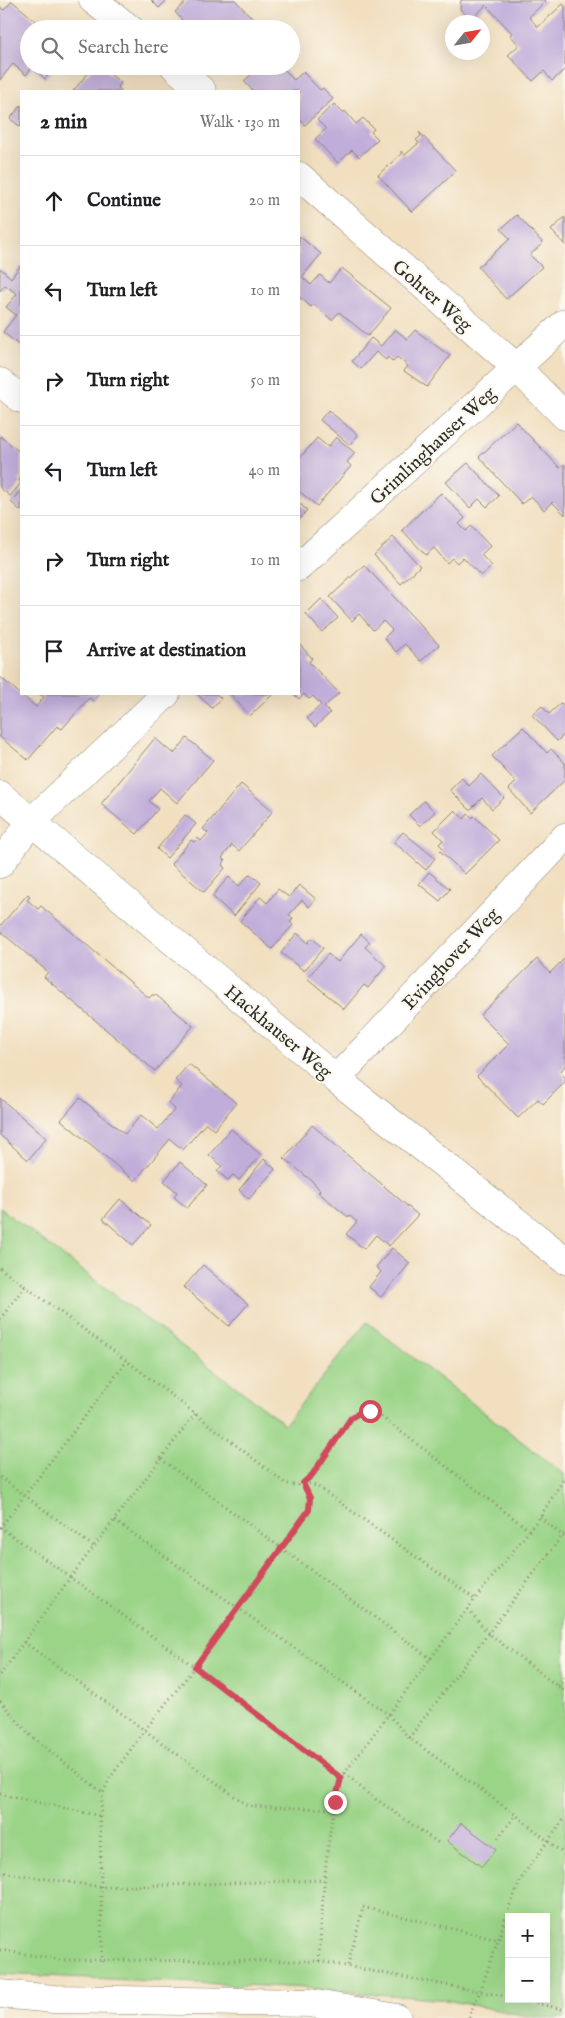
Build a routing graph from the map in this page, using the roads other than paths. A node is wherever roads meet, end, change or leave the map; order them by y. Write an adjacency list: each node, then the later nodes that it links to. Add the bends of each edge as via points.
1 (93, 0): 2 (street)
2 (119, 20)
3 (184, 75): 4 (street)
4 (201, 90)
5 (300, 177): 7 (street, Gohrer Weg)
6 (565, 323): 7 (street, Grimlinghauser Weg)
7 (516, 367): 10 (street, Gohrer Weg); 11 (street, Grimlinghauser Weg)
8 (0, 382): 9 (street)
9 (20, 398)
10 (565, 416)
11 (300, 567)
12 (165, 695): 14 (street)
13 (0, 795): 14 (street, Hackhauser Weg)
14 (32, 822): 16 (street); 17 (street, Hackhauser Weg)
15 (565, 837): 17 (street, Evinghover Weg)
16 (0, 864)
17 (336, 1079): 18 (street, Hackhauser Weg)
18 (565, 1260)
19 (0, 1994): 20 (street)
20 (307, 2010): 21 (street)
21 (397, 2018)

